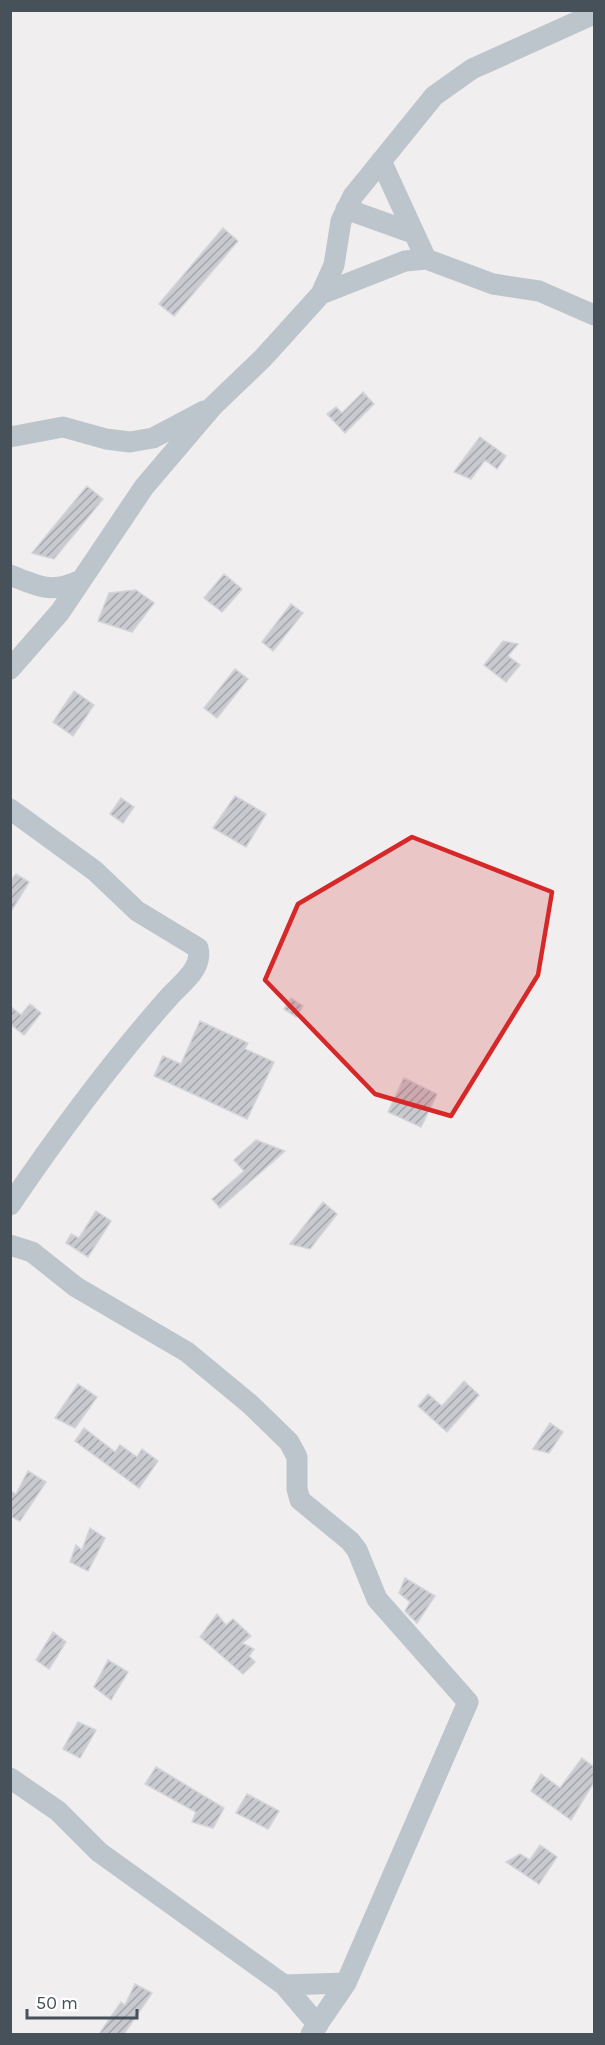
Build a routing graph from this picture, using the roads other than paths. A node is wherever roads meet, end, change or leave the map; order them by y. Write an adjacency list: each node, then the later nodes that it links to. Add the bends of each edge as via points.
1 (594, 14): 2 (street, via 472,69 434,96)
2 (381, 161): 3 (street); 4 (street)
3 (346, 209): 4 (street); 6 (street, via 334,265)
4 (413, 233): 5 (street)
5 (426, 259): 6 (street, via 405,261); 7 (street, via 493,284 539,291)
6 (321, 294): 8 (street)
7 (594, 315)
8 (213, 406): 9 (street, via 153,438 130,442 63,427); 11 (street, via 144,487)
9 (10, 437)
10 (10, 575): 11 (street, via 52,589)
11 (81, 580): 12 (street, via 60,612)
12 (10, 669)
13 (10, 809): 14 (street, via 95,871 136,911 198,948 200,957 196,968 46,1152)
14 (10, 1205)
15 (10, 1245): 17 (street, via 32,1252 76,1287 187,1352 251,1405 297,1457 300,1500 350,1541 377,1599 468,1702)
16 (10, 1778): 18 (street, via 58,1811 99,1852)
17 (346, 1983): 18 (street); 19 (street)
18 (284, 1985): 19 (street)
19 (315, 2030)

